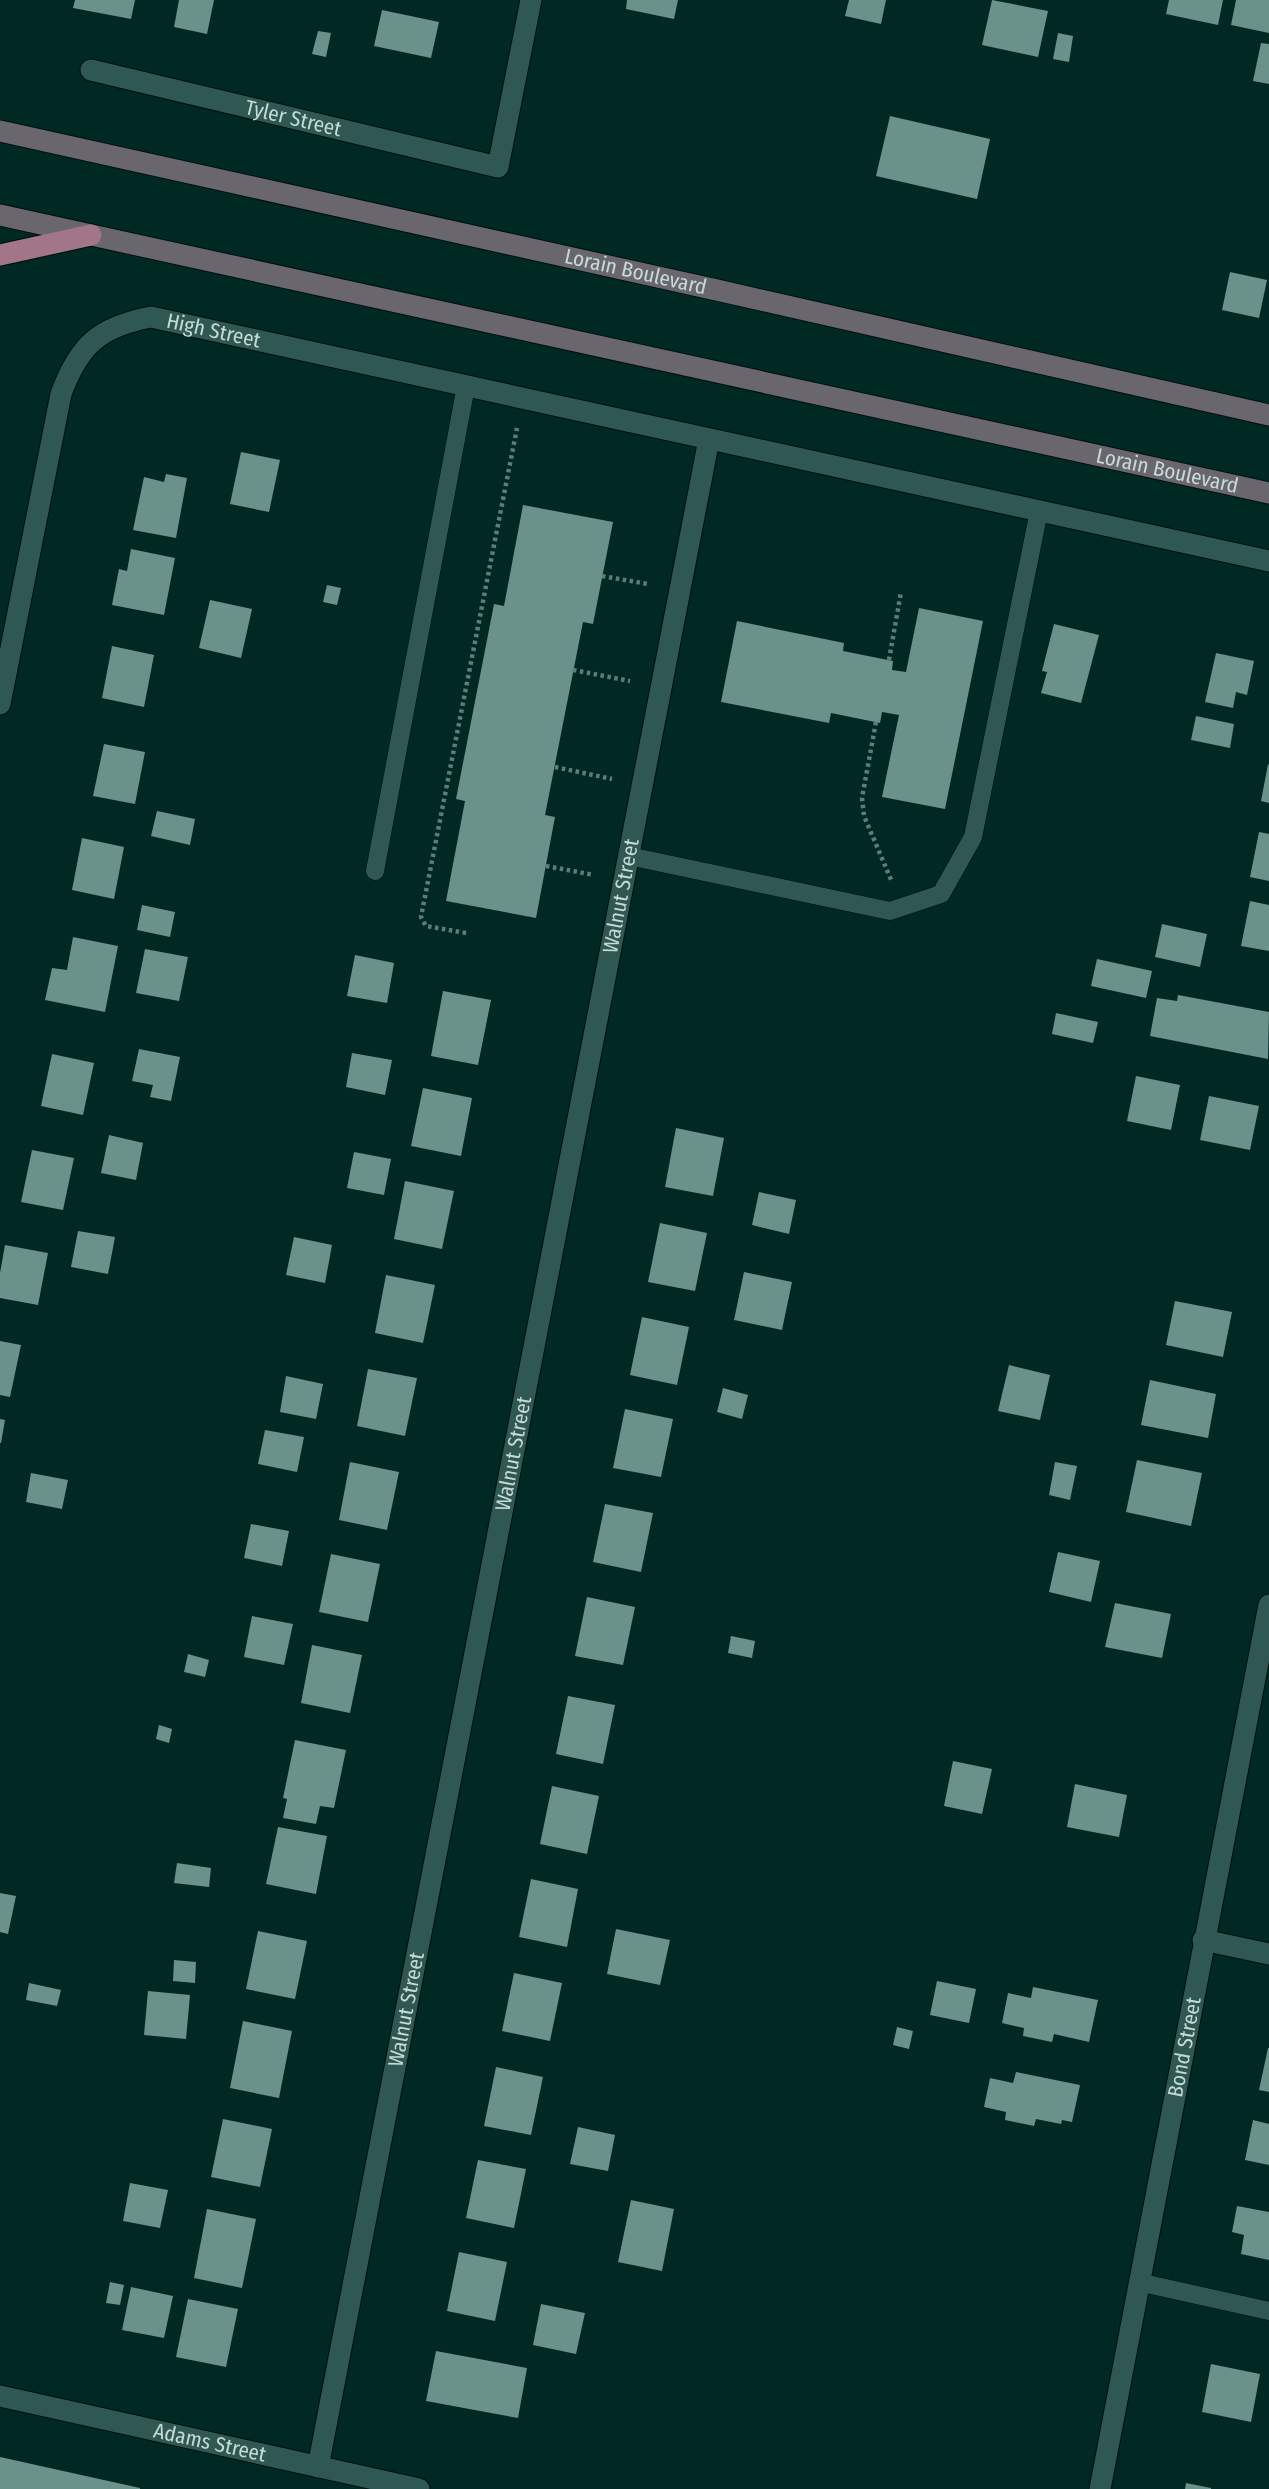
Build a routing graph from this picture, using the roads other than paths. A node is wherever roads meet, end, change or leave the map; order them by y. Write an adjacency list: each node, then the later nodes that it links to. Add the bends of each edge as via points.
1 (531, 0): 2 (street, Tyler Street, via 498,167)
2 (91, 71)
3 (0, 131): 8 (main road, Lorain Boulevard)
4 (0, 215): 5 (main road, Lorain Boulevard)
5 (91, 235): 6 (main road); 10 (main road, Lorain Boulevard)
6 (0, 255)
7 (466, 386): 9 (street, High Street); 13 (street, High Street, via 151,317 120,323 92,340 72,364 61,394); 15 (lane)
8 (1269, 415)
9 (709, 439): 11 (street); 14 (street, Walnut Street)
10 (1269, 493)
11 (1039, 511): 12 (street); 14 (lane, via 973,837 941,894 890,911)
12 (1269, 561)
13 (0, 704)
14 (629, 856): 22 (street, Walnut Street)
15 (375, 871)
16 (1269, 1605): 17 (street, Bond Street)
17 (1203, 1940): 18 (street); 19 (street, Bond Street)
18 (1269, 1954)
19 (1138, 2282): 20 (lane); 24 (street, Bond Street)
20 (1269, 2311)
21 (0, 2396): 22 (street, Adams Street)
22 (318, 2467): 23 (street, Adams Street)
23 (419, 2489)
24 (1100, 2489)

